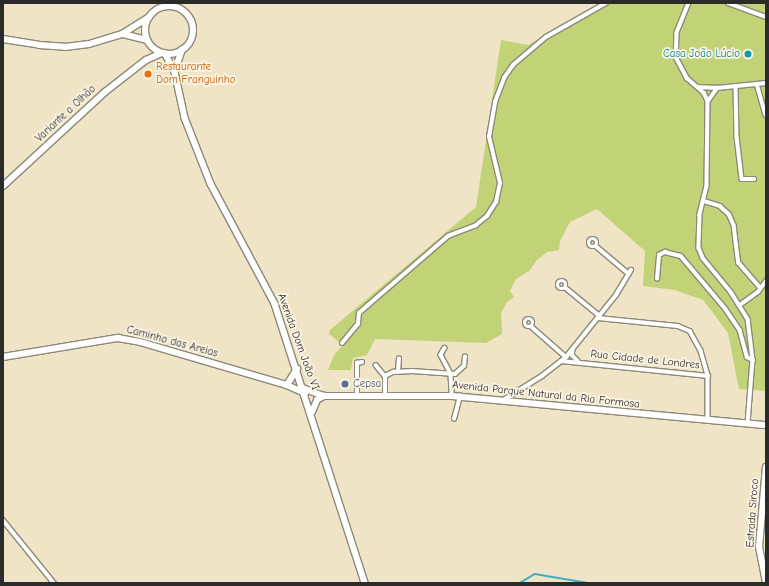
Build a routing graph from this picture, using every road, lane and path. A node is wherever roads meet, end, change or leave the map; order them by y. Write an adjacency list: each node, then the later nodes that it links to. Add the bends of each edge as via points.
1 (161, 3): 6 (main road)
2 (606, 3): 34 (street, via 546,37 518,60 504,78 494,102 489,137 500,183 496,202 487,216 476,225 448,236 359,313 358,324)
3 (690, 3): 19 (street, via 677,33 676,57 687,78)
4 (728, 3): 8 (street)
5 (177, 5): 6 (main road); 12 (main road, via 190,18 193,32 187,46)
6 (157, 9): 7 (main road)
7 (149, 17): 9 (main road); 11 (main road, via 146,25)
8 (766, 17)
9 (122, 34): 10 (main road, via 89,44 65,47); 11 (main road, via 133,34)
10 (3, 39)
11 (149, 42): 13 (main road); 14 (main road)
12 (182, 50): 13 (main road); 15 (street, Avenida Dom João VI)
13 (164, 53): 14 (main road, Variante a Olhão); 15 (street, Avenida Dom João VI)
14 (146, 60): 24 (main road, Variante a Olhão, via 105,92)
15 (175, 72): 46 (street, Avenida Dom João VI, via 185,118 211,184 275,304)
16 (766, 83): 17 (street)
17 (757, 84): 18 (street); 22 (street)
18 (736, 86): 20 (street); 23 (street, via 737,137 742,179)
19 (698, 87): 20 (street); 21 (street)
20 (717, 88): 21 (street)
21 (708, 101): 25 (street, via 707,186)
22 (766, 115)
23 (754, 180)
24 (3, 186)
25 (704, 201): 30 (street, via 720,206 729,214 734,225 739,263); 31 (street, via 697,236 699,248 703,258)
26 (596, 246): 32 (street, via 630,272)
27 (658, 279): 41 (street, via 659,255 665,252 681,256 725,308 740,330 747,357)
28 (766, 281): 30 (street)
29 (566, 288): 32 (street)
30 (761, 288): 31 (street)
31 (740, 305): 41 (street, via 748,320)
32 (599, 317): 36 (street); 50 (street, via 678,326 690,331 701,351)
33 (532, 327): 39 (street)
34 (342, 343)
35 (445, 348): 48 (street, via 441,355)
36 (573, 349): 39 (street); 44 (street, Rua Cidade de Londres, via 572,355)
37 (3, 357): 51 (street, Caminho das Areias, via 118,338)
38 (465, 357): 48 (street, via 464,366)
39 (566, 357): 42 (street)
40 (399, 359): 47 (street)
41 (753, 360): 63 (street)
42 (561, 361): 44 (street, Rua Cidade de Londres); 58 (street)
43 (362, 362): 53 (street, via 357,363)
44 (579, 362): 50 (street, Rua Cidade de Londres)
45 (376, 366): 49 (street)
46 (297, 368): 51 (street); 52 (street, Avenida Dom João VI)
47 (398, 372): 48 (street, via 446,371); 49 (street)
48 (451, 374): 55 (street)
49 (385, 376): 54 (street)
50 (708, 376): 62 (street)
51 (290, 385): 52 (street, Caminho das Areias); 52 (street)
52 (304, 388): 57 (street, Caminho das Areias); 59 (street, Avenida Dom João VI)
53 (356, 394): 54 (street, Avenida Parque Natural da Ria Formosa); 57 (street, Avenida Parque Natural da Ria Formosa)
54 (386, 394): 55 (street, Avenida Parque Natural da Ria Formosa)
55 (452, 396): 56 (street, Avenida Parque Natural da Ria Formosa)
56 (460, 396): 58 (street, Avenida Parque Natural da Ria Formosa); 61 (street)
57 (317, 397): 59 (street); 60 (street)
58 (505, 399): 62 (street, Avenida Parque Natural da Ria Formosa)
59 (308, 400): 60 (street, Avenida Dom João VI)
60 (312, 415): 68 (street, Avenida Dom João VI)
61 (454, 418)
62 (708, 421): 63 (street, Avenida Parque Natural da Ria Formosa)
63 (748, 424): 64 (street, Avenida Parque Natural da Ria Formosa)
64 (766, 426)
65 (766, 467): 69 (street, Estrada Siroco, via 759,547)
66 (3, 520): 67 (street)
67 (54, 583)
68 (365, 583)
69 (766, 583)

